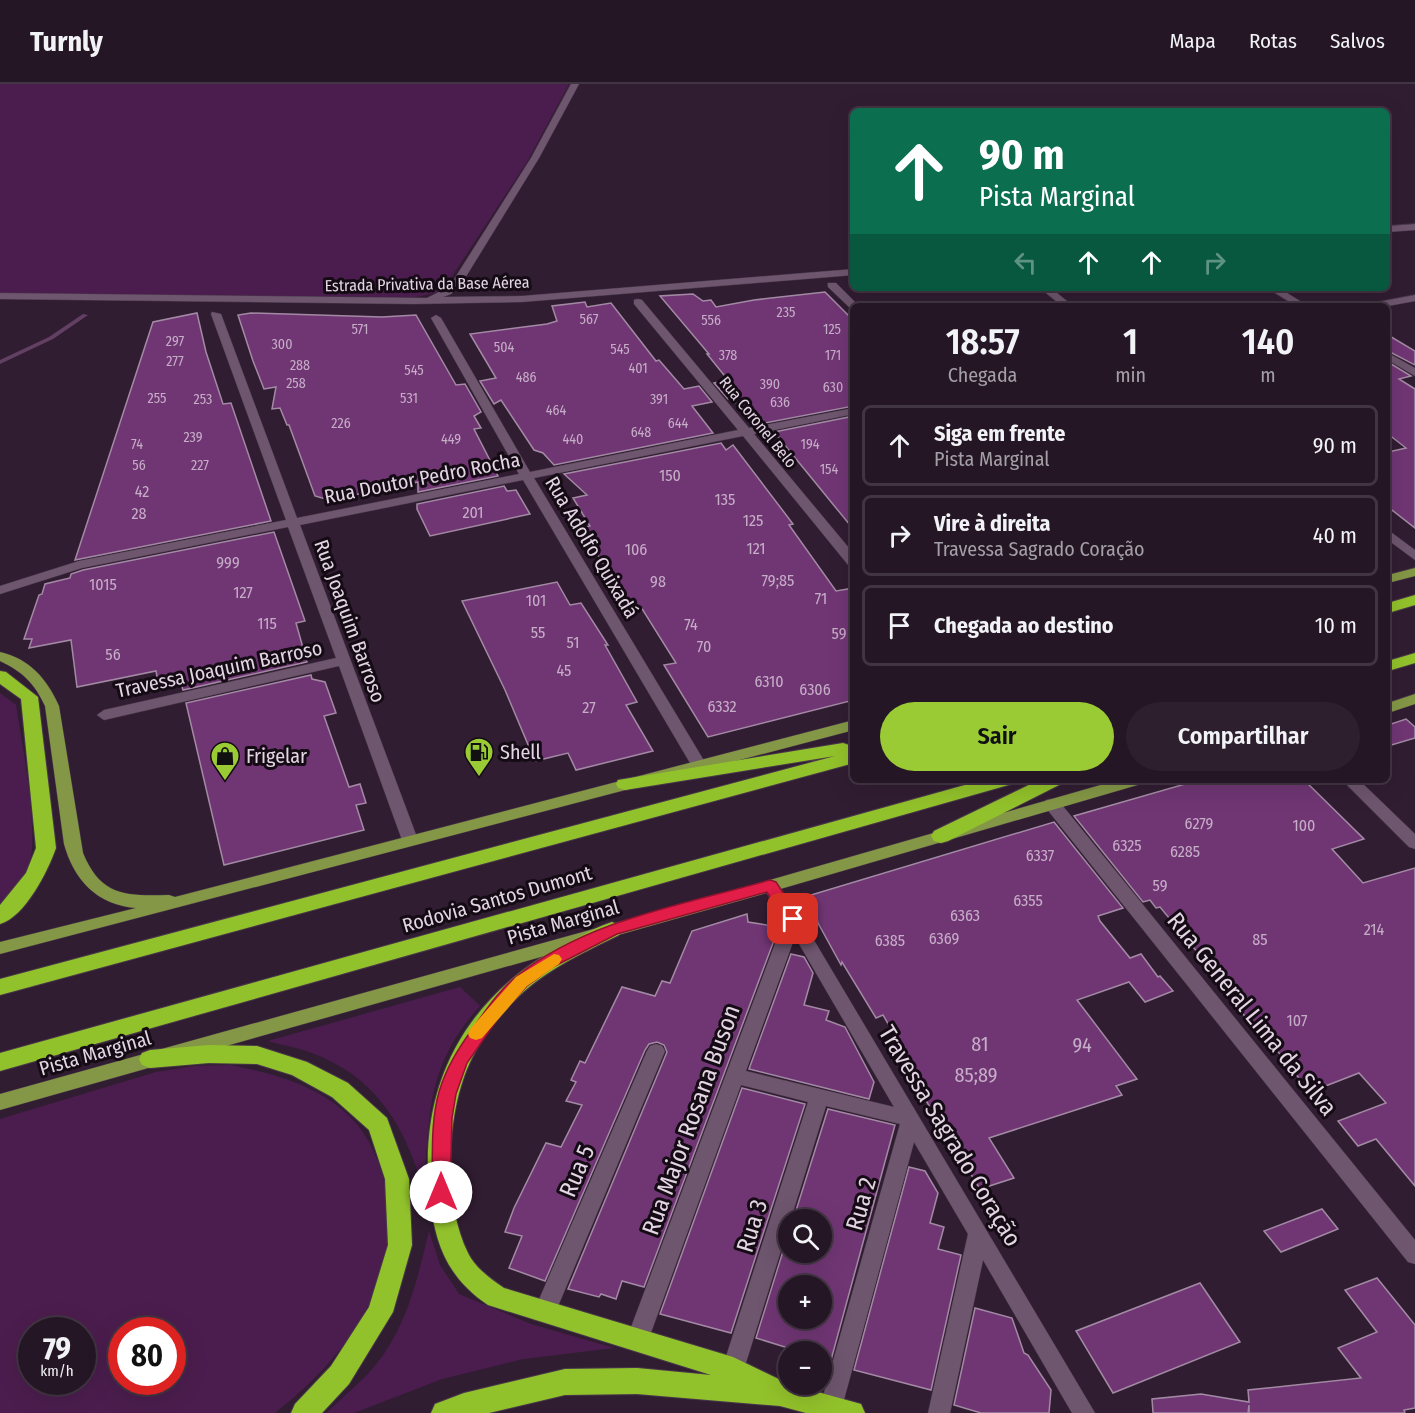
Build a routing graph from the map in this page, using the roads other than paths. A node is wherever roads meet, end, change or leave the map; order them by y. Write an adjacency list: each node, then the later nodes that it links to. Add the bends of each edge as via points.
1 (574, 84): 10 (street, via 535,158 457,283 433,298)
2 (1415, 227): 3 (street)
3 (1390, 229)
4 (850, 272): 10 (street, Estrada Privativa da Base Aérea, via 522,299)
5 (832, 285): 12 (street)
6 (1049, 291): 13 (street)
7 (1277, 291): 14 (street)
8 (0, 296): 10 (street, Estrada Privativa da Base Aérea)
9 (1415, 298): 15 (street)
10 (413, 301)
11 (638, 302): 21 (street, Rua Coronel Belo)
12 (851, 303)
13 (1064, 303)
14 (1298, 303)
15 (1388, 303)
16 (216, 314): 23 (street, Rua Joaquim Barroso)
17 (436, 318): 22 (street, Rua Adolfo Quixadá)
18 (1390, 357): 19 (street)
19 (1415, 373)
20 (850, 412): 21 (street, Rua Doutor Pedro Rocha)
21 (744, 433): 22 (street, Rua Doutor Pedro Rocha); 26 (street, Rua Coronel Belo)
22 (527, 477): 23 (street, Rua Doutor Pedro Rocha); 43 (street, Rua Adolfo Quixadá)
23 (293, 523): 29 (street, Rua Doutor Pedro Rocha, via 79,565); 34 (street, Rua Joaquim Barroso)
24 (1390, 536): 25 (street)
25 (1415, 556)
26 (850, 558)
27 (1415, 572): 28 (main road)
28 (1390, 578)
29 (0, 590)
30 (1415, 600): 31 (highway)
31 (1390, 607)
32 (0, 656): 54 (main road, via 19,663 34,675 52,705 72,844 89,881 122,900)
33 (1415, 658): 35 (highway)
34 (344, 661): 39 (street, Travessa Joaquim Barroso); 51 (street, Rua Joaquim Barroso)
35 (1390, 665)
36 (0, 676): 55 (highway, via 29,697 46,848 40,869 26,892)
37 (1415, 699): 38 (main road)
38 (1390, 707)
39 (104, 714)
40 (850, 726): 43 (main road)
41 (850, 748): 48 (highway)
42 (850, 758): 59 (highway)
43 (698, 764): 48 (main road)
44 (994, 783): 62 (highway, Rodovia Santos Dumont)
45 (1048, 783): 50 (highway)
46 (1126, 783): 49 (main road, Pista Marginal)
47 (1353, 783): 52 (street)
48 (625, 784): 51 (main road)
49 (1052, 804): 50 (main road, Pista Marginal); 68 (street, Rua General Lima da Silva)
50 (941, 836): 53 (main road, Pista Marginal)
51 (410, 840): 54 (main road)
52 (1415, 843)
53 (770, 886): 56 (street, Travessa Sagrado Coração); 57 (main road, Pista Marginal)
54 (187, 902): 58 (main road)
55 (0, 917)
56 (793, 919): 63 (street, Rua Major Rosana Buson); 66 (street, Travessa Sagrado Coração)
57 (612, 930): 61 (main road, Pista Marginal); 69 (highway, via 521,981 474,1036 459,1060 447,1094 441,1192 446,1226 459,1261 476,1282 497,1297)
58 (0, 948)
59 (0, 987)
60 (656, 1052): 69 (street, Rua 5)
61 (150, 1059): 65 (main road, Pista Marginal); 76 (highway, via 257,1055 299,1068 340,1090 379,1125 398,1179 400,1245 380,1312 340,1375)
62 (0, 1062)
63 (736, 1076): 64 (street); 70 (street, Rua Major Rosana Buson)
64 (819, 1098): 66 (street); 71 (street, Rua 3)
65 (0, 1102)
66 (911, 1119): 67 (street, Travessa Sagrado Coração); 75 (street, Rua 2)
67 (978, 1233): 78 (street); 79 (street, Travessa Sagrado Coração)
68 (1415, 1255)
69 (545, 1311): 70 (highway)
70 (638, 1338): 71 (highway)
71 (733, 1369): 72 (highway)
72 (778, 1392)
73 (778, 1393): 77 (highway, via 637,1381 565,1382)
74 (787, 1395): 75 (highway)
75 (841, 1410)
76 (303, 1413)
77 (444, 1413)
78 (939, 1413)
79 (1084, 1413)

